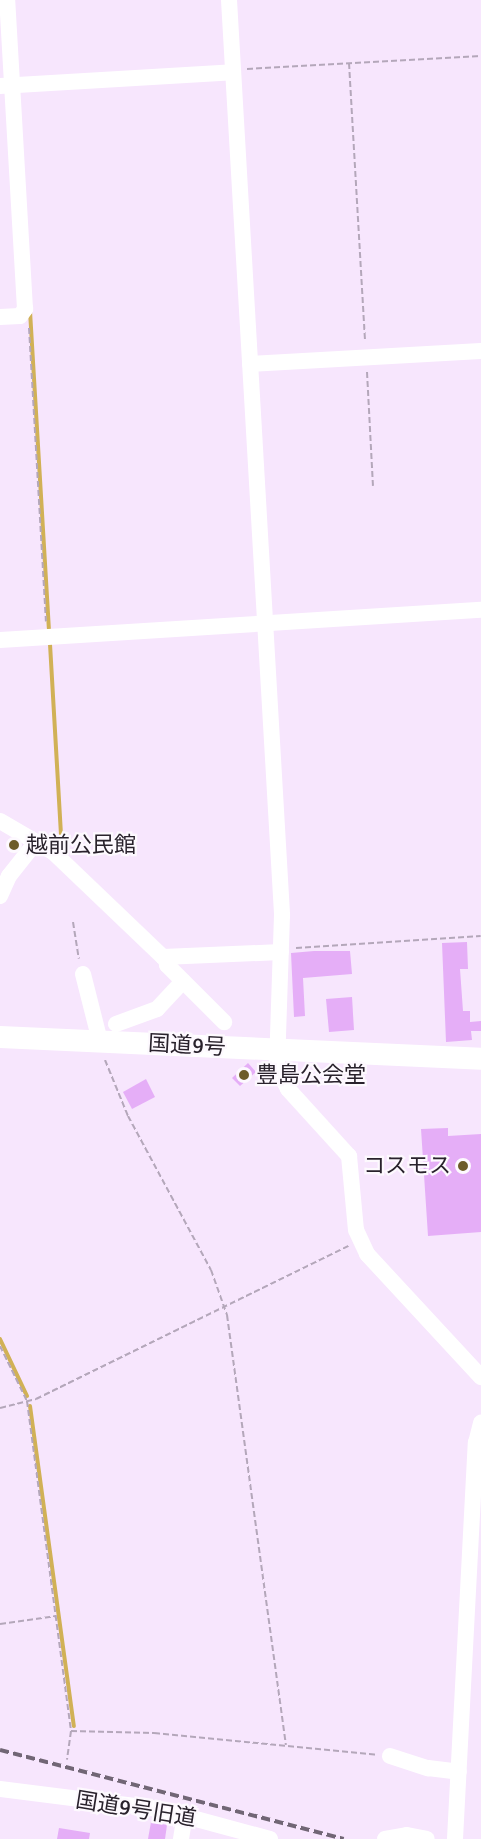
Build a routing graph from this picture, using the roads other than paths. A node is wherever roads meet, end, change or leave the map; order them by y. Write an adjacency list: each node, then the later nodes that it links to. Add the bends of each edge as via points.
1 (7, 0): 4 (street)
2 (229, 0): 3 (street)
3 (233, 71): 4 (street); 7 (street)
4 (6, 86): 5 (street, via 24,313)
5 (0, 317)
6 (481, 351): 7 (street)
7 (250, 364): 9 (street)
8 (481, 610): 9 (street)
9 (266, 624): 10 (street); 14 (street)
10 (0, 640)
11 (0, 820): 12 (street)
12 (36, 842): 13 (street, via 9,876); 15 (street, via 84,879)
13 (0, 897)
14 (281, 950): 15 (street); 22 (street)
15 (166, 958): 17 (street)
16 (83, 974): 21 (street)
17 (183, 981): 18 (street); 19 (street, via 157,1008)
18 (224, 1022)
19 (116, 1024)
20 (0, 1036): 21 (highway, 国道9号)
21 (100, 1041): 22 (highway, 国道9号)
22 (278, 1049): 23 (highway, 国道9号); 24 (street, via 277,1068 288,1089 349,1156 359,1241)
23 (481, 1059)
24 (481, 1377)
25 (481, 1423): 27 (street, via 476,1443)
26 (390, 1756): 27 (street, via 428,1768)
27 (459, 1772): 34 (street)
28 (0, 1789): 29 (street, 国道9号旧道)
29 (185, 1814): 30 (street); 31 (street, 国道9号旧道)
30 (181, 1839)
31 (270, 1839)
32 (385, 1839): 33 (street, via 399,1835)
33 (427, 1839)
34 (455, 1839)

